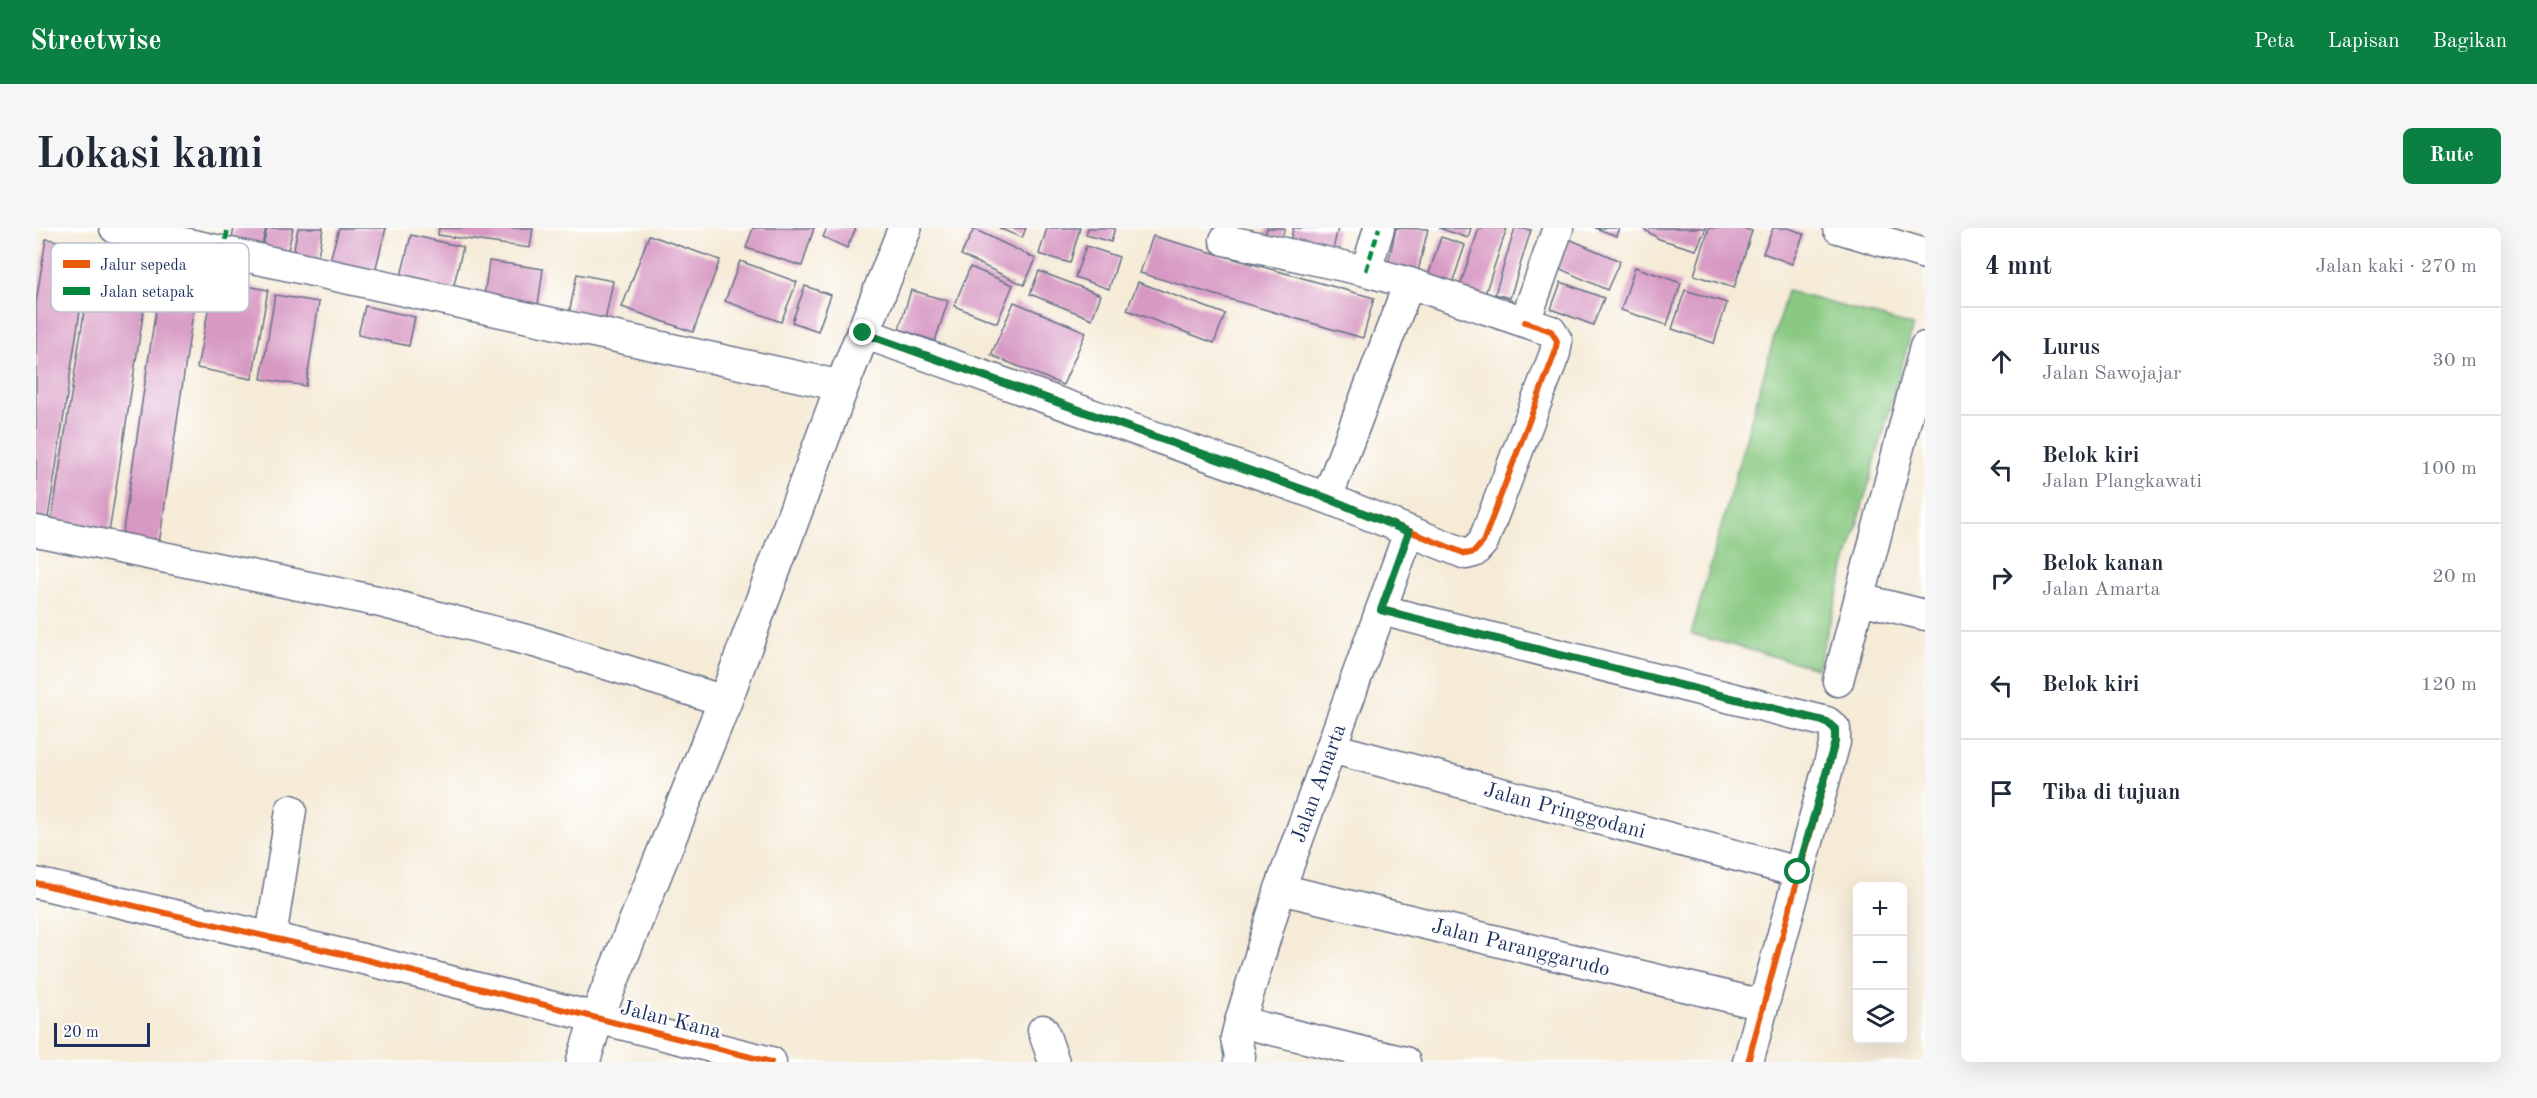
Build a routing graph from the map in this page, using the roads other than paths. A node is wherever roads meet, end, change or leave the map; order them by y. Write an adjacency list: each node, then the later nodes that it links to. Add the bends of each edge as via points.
1 (115, 228): 6 (street)
2 (905, 228): 13 (main road)
3 (1379, 228): 10 (street)
4 (1558, 228): 12 (street)
5 (1838, 228): 9 (street)
6 (225, 240)
7 (1225, 240): 10 (street)
8 (249, 246): 15 (street)
9 (1925, 254)
10 (1366, 271): 11 (street)
11 (1409, 283): 12 (street); 17 (street)
12 (1525, 322): 19 (street, via 1551,331 1557,341 1555,353 1484,542 1466,554)
13 (863, 333): 15 (main road); 17 (street)
14 (1925, 347): 16 (street)
15 (842, 386): 24 (main road)
16 (1917, 409): 20 (street)
17 (1327, 498): 19 (street)
18 (36, 531): 24 (street, via 377,601 538,643)
19 (1409, 532): 21 (street, Jalan Amarta)
20 (1860, 599): 22 (street); 23 (street)
21 (1381, 610): 25 (street, Jalan Amarta); 27 (street, via 1827,722 1835,729 1835,742)
22 (1925, 615)
23 (1838, 681)
24 (725, 701): 32 (main road)
25 (1331, 748): 27 (street, Jalan Pringgodani); 29 (street, Jalan Amarta)
26 (291, 810): 30 (street)
27 (1798, 872): 31 (street)
28 (36, 883): 30 (street, Jalan Kana)
29 (1280, 889): 31 (street, Jalan Paranggarudo); 34 (street, Jalan Amarta)
30 (271, 937): 32 (street, Jalan Kana)
31 (1763, 1005): 40 (street)
32 (597, 1017): 35 (main road); 36 (street, Jalan Kana)
33 (1043, 1030): 37 (street)
34 (1238, 1041): 38 (street, Jalan Amarta); 39 (street)
35 (583, 1062)
36 (771, 1062)
37 (1054, 1062)
38 (1217, 1062)
39 (1405, 1062)
40 (1748, 1062)

